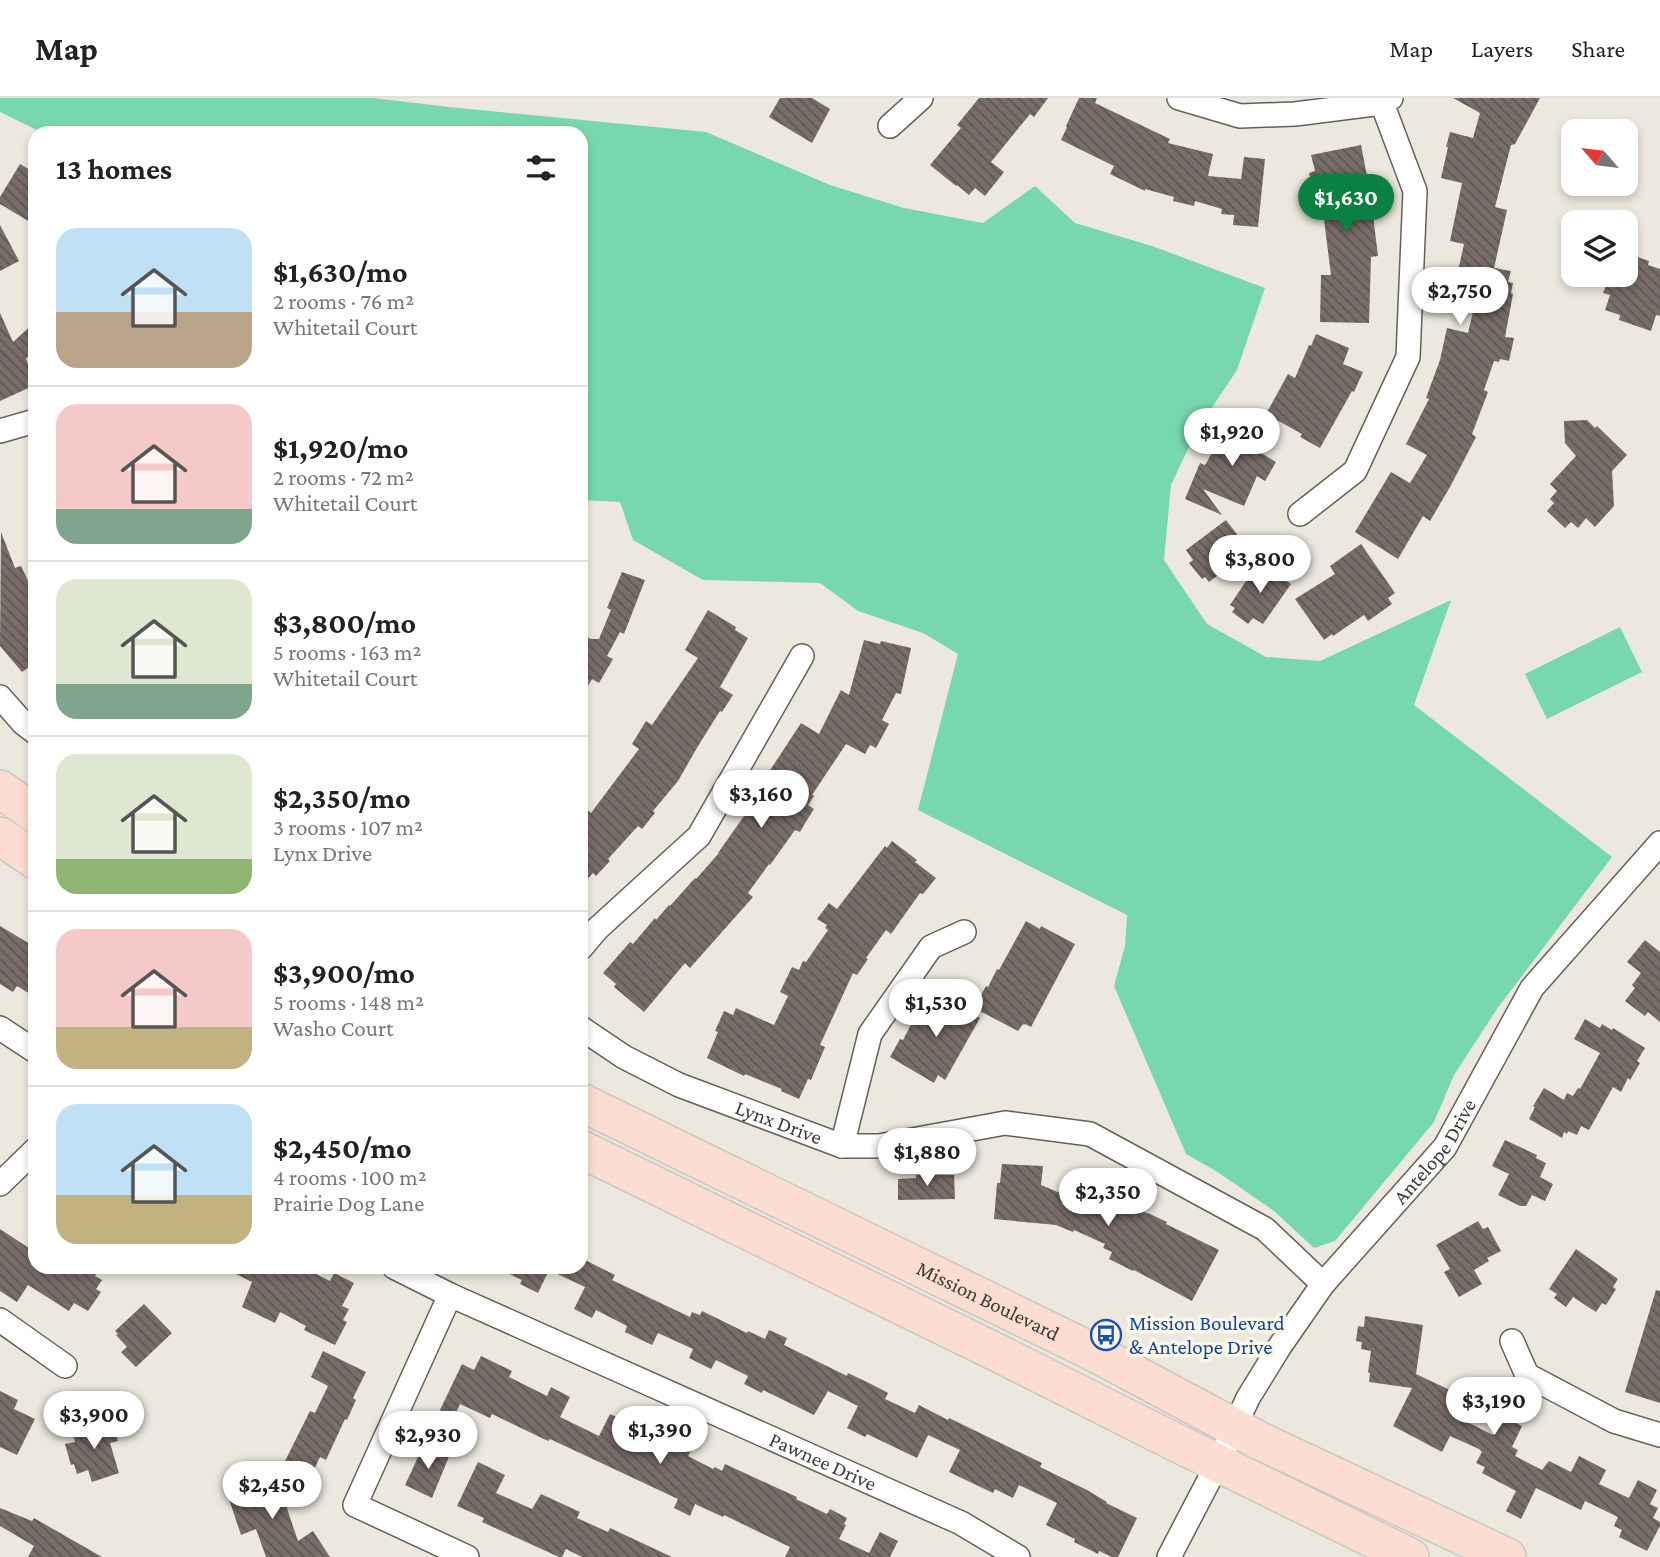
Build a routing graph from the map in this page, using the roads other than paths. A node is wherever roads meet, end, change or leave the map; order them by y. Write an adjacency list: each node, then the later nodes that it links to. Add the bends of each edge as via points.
1 (921, 98): 4 (street)
2 (1179, 98): 3 (street, via 1240,116 1295,114)
3 (1386, 101): 7 (street, via 1415,191 1408,357 1355,471)
4 (890, 126)
5 (28, 423): 6 (street)
6 (0, 431)
7 (1300, 514)
8 (802, 656): 17 (street, via 699,836)
9 (0, 697): 10 (street)
10 (28, 720)
11 (0, 789): 12 (main road)
12 (28, 809)
13 (0, 836): 15 (main road)
14 (1660, 843): 27 (street, Antelope Drive, via 1532,988 1445,1147)
15 (28, 855)
16 (964, 932): 22 (street, via 931,947 870,1034)
17 (588, 940)
18 (0, 1028): 20 (street)
19 (588, 1033): 22 (street, Lynx Drive, via 679,1085)
20 (28, 1046)
21 (588, 1105): 32 (main road, Mission Boulevard, via 1097,1354)
22 (842, 1146): 27 (street, Lynx Drive, via 879,1146 1005,1123 1090,1134 1265,1230)
23 (588, 1152): 34 (main road, Mission Boulevard)
24 (28, 1157): 25 (street)
25 (0, 1184)
26 (408, 1274): 28 (street, Pawnee Drive)
27 (1323, 1284): 32 (street, Antelope Drive, via 1280,1346)
28 (450, 1295): 35 (street, via 355,1505); 36 (street, Pawnee Drive, via 961,1523)
29 (0, 1320): 31 (street)
30 (1512, 1341): 33 (street, via 1527,1375 1614,1421)
31 (65, 1366)
32 (1234, 1428): 34 (street, Antelope Drive); 39 (main road, Mission Boulevard)
33 (1660, 1435)
34 (1218, 1463): 37 (street, Antelope Drive); 38 (main road, Mission Boulevard)
35 (467, 1557)
36 (1018, 1557)
37 (1169, 1557)
38 (1410, 1557)
39 (1507, 1557)

